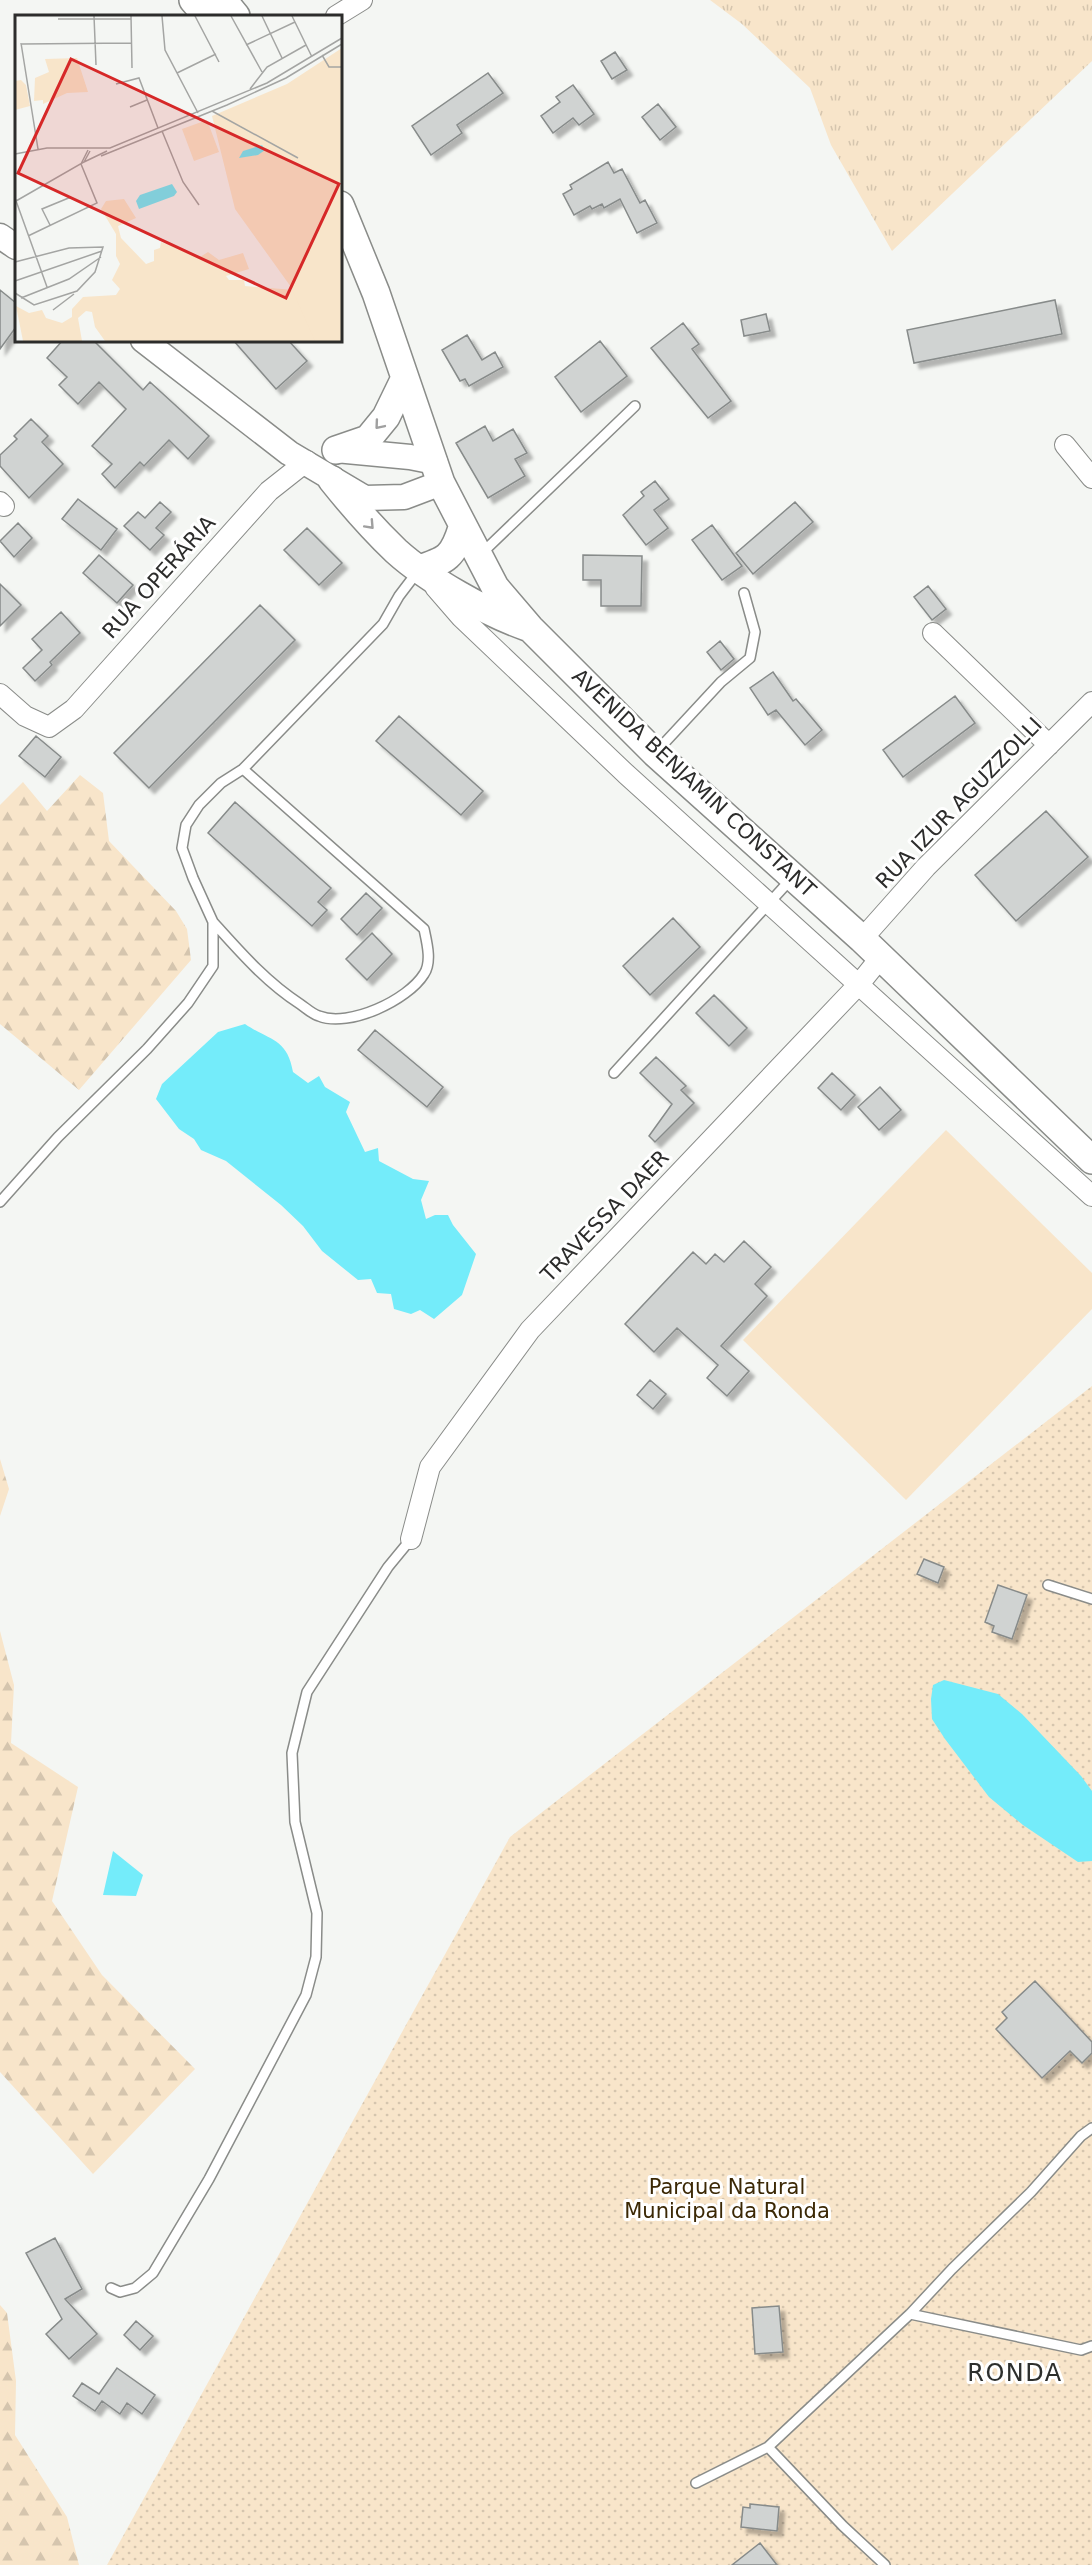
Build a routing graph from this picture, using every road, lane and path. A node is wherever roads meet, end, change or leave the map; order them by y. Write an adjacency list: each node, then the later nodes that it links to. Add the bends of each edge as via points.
1 (193, 0): 4 (main road)
2 (223, 0): 5 (main road)
3 (362, 0): 6 (street)
4 (206, 15)
5 (235, 15)
6 (338, 15)
7 (342, 210): 11 (main road, AVENIDA BENJAMIN CONSTANT, via 376,293)
8 (0, 236): 9 (street)
9 (15, 246)
10 (146, 342): 15 (street, via 289,453)
11 (404, 380): 14 (main road, one-way to 14, via 386,417 368,439); 16 (main road, AVENIDA BENJAMIN CONSTANT)
12 (635, 406): 20 (lane)
13 (1065, 445): 17 (street)
14 (336, 450): 15 (street); 16 (street, via 410,457)
15 (307, 461): 18 (street); 25 (street, RUA OPERÁRIA, via 269,491 74,709 49,728 25,716)
16 (438, 472): 18 (street, via 404,497 365,498); 19 (main road, AVENIDA BENJAMIN CONSTANT)
17 (1092, 478)
18 (332, 480): 21 (main road, one-way to 21, via 368,524)
19 (462, 528): 20 (main road, AVENIDA BENJAMIN CONSTANT); 21 (main road, via 457,545 444,561)
20 (478, 557): 23 (main road, AVENIDA BENJAMIN CONSTANT, via 495,587)
21 (419, 569): 23 (main road, via 497,617); 29 (lane, via 383,624); 31 (street, AVENIDA BENJAMIN CONSTANT, via 461,617 626,774)
22 (744, 594): 28 (lane, via 755,632 750,658 721,682)
23 (530, 628): 28 (main road, AVENIDA BENJAMIN CONSTANT)
24 (933, 633): 27 (street)
25 (0, 694)
26 (1092, 702): 27 (street, RUA IZUR AGUZZOLLI)
27 (1049, 745): 33 (street, RUA IZUR AGUZZOLLI, via 926,867)
28 (655, 753): 30 (main road, AVENIDA BENJAMIN CONSTANT)
29 (243, 769): 32 (lane, via 221,783 186,825 182,848); 32 (lane, via 424,930 429,949 426,972 408,993 379,1008 344,1019 320,1017 280,991)
30 (794, 876): 31 (lane); 33 (main road, AVENIDA BENJAMIN CONSTANT)
31 (770, 902): 34 (street, AVENIDA BENJAMIN CONSTANT); 35 (lane)
32 (213, 922): 38 (lane, via 213,966 188,1003)
33 (871, 948): 34 (street, TRAVESSA DAER); 36 (main road, AVENIDA BENJAMIN CONSTANT)
34 (860, 983): 37 (street, AVENIDA BENJAMIN CONSTANT); 39 (street, TRAVESSA DAER, via 530,1330 430,1467)
35 (614, 1073)
36 (1092, 1160)
37 (1092, 1196)
38 (0, 1202)
39 (411, 1539): 43 (lane, via 388,1567 307,1692 292,1753 295,1822 317,1913 316,1957 306,1995 210,2179 153,2273 135,2288 120,2292)
40 (1048, 1585): 41 (lane)
41 (1092, 1599)
42 (1092, 2128): 44 (lane)
43 (111, 2288)
44 (910, 2313): 45 (lane, via 1081,2350); 46 (lane)
45 (1092, 2346)
46 (768, 2447): 47 (lane); 48 (lane)
47 (696, 2483)
48 (885, 2565)

